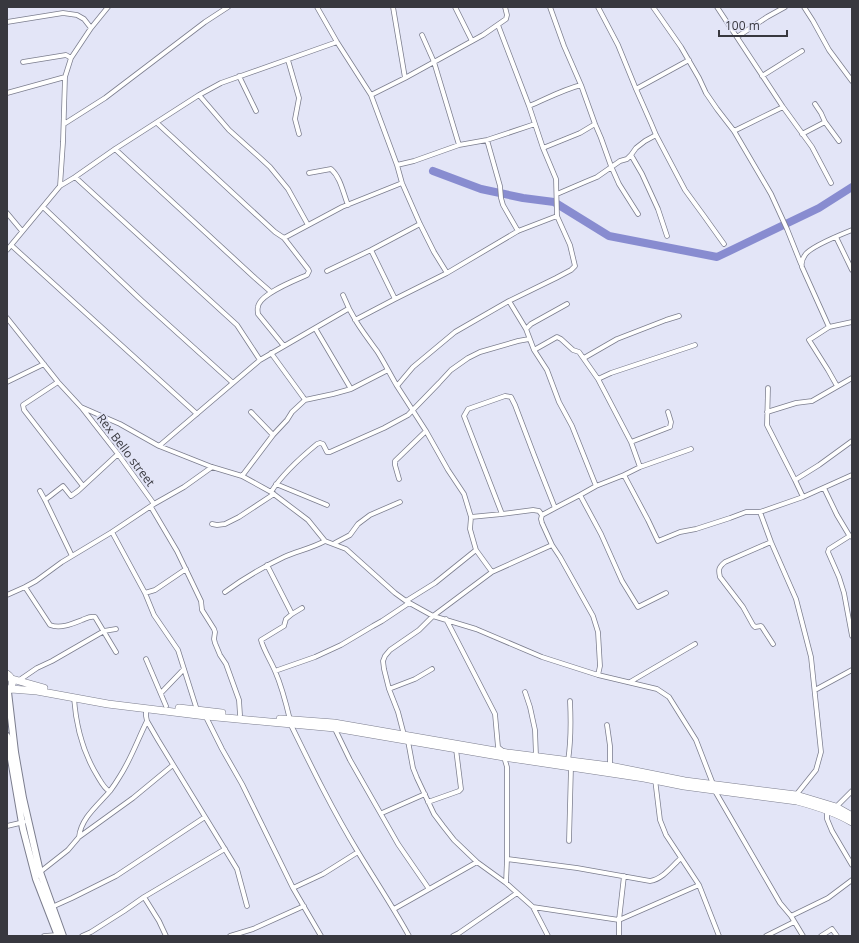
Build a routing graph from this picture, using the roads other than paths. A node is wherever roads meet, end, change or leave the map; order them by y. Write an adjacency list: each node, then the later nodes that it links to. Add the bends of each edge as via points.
1 (108, 7): 15 (street)
2 (228, 7): 42 (street, via 105,98)
3 (317, 7): 19 (street)
4 (393, 7): 29 (street)
5 (455, 7): 18 (street)
6 (505, 7): 14 (street, via 506,19)
7 (550, 7): 31 (street)
8 (598, 7): 32 (street, via 618,45)
9 (653, 7): 23 (street)
10 (717, 7): 17 (street)
11 (785, 7): 17 (street)
12 (804, 7): 30 (street, via 829,50)
13 (7, 22): 15 (street, via 63,13 77,15)
14 (498, 25): 18 (street); 37 (street)
15 (91, 28): 21 (street)
16 (422, 35): 25 (street)
17 (737, 37): 27 (street)
18 (472, 41): 25 (street)
19 (337, 42): 22 (street); 35 (street)
20 (802, 51): 27 (street)
21 (71, 58): 24 (street, via 66,55); 28 (street)
22 (288, 60): 26 (street); 46 (street, via 299,98 295,118)
23 (689, 60): 32 (street); 45 (street, via 706,93)
24 (23, 62)
25 (434, 62): 29 (street); 51 (street)
26 (239, 76): 34 (street); 39 (street)
27 (762, 76): 38 (street)
28 (66, 77): 33 (street); 42 (street)
29 (405, 78): 35 (street)
30 (852, 81)
31 (581, 85): 37 (street); 44 (street)
32 (636, 89): 48 (street)
33 (7, 93)
34 (199, 95): 41 (street); 69 (street, via 229,130 270,167 288,189)
35 (371, 95): 55 (street)
36 (815, 104): 40 (street)
37 (529, 106): 43 (street)
38 (783, 107): 45 (street); 47 (street)
39 (256, 111)
40 (825, 122): 47 (street); 50 (street)
41 (157, 123): 53 (street); 75 (street, via 274,232)
42 (64, 124): 61 (street)
43 (535, 124): 49 (street); 52 (street)
44 (594, 124): 52 (street, via 580,133); 56 (street)
45 (734, 131): 80 (street, via 771,194)
46 (299, 134)
47 (802, 134): 60 (street, via 812,147)
48 (656, 135): 54 (street, via 636,148); 76 (street, via 685,190)
49 (487, 140): 51 (street); 72 (street, via 503,205)
50 (839, 141)
51 (459, 145): 55 (street)
52 (543, 148): 62 (street, via 556,180)
53 (115, 149): 58 (street); 84 (street)
54 (631, 155): 56 (street); 73 (street, via 658,209)
55 (397, 165): 59 (street)
56 (611, 166): 62 (street, via 597,176); 66 (street)
57 (309, 173): 63 (street, via 331,169 335,172)
58 (75, 177): 61 (street); 103 (street, via 237,325)
59 (402, 183): 63 (street); 68 (street)
60 (831, 184)
61 (60, 186): 64 (street)
62 (557, 194): 67 (street)
63 (348, 205): 69 (street)
64 (43, 207): 71 (street); 110 (street)
65 (7, 213): 71 (street)
66 (638, 214)
67 (557, 216): 72 (street); 87 (street, via 570,245 574,266 571,270)
68 (420, 224): 79 (street); 83 (street)
69 (308, 225): 75 (street)
70 (852, 230): 74 (street)
71 (22, 231): 77 (street)
72 (518, 231): 83 (street)
73 (667, 236)
74 (836, 237): 80 (street, via 811,250); 81 (street)
75 (284, 238): 84 (street, via 309,271 307,275)
76 (724, 244)
77 (11, 245): 78 (street); 121 (street)
78 (7, 250)
79 (370, 250): 82 (street); 86 (street)
80 (801, 264): 94 (street)
81 (852, 270)
82 (327, 271)
83 (447, 273): 86 (street)
84 (271, 292): 99 (street, via 259,303 258,314)
85 (343, 295): 89 (street)
86 (395, 299): 92 (street)
87 (509, 301): 96 (street); 111 (street, via 455,332 413,367)
88 (567, 304): 96 (street)
89 (348, 309): 92 (street); 95 (street)
90 (679, 316): 102 (street, via 617,339)
91 (7, 318): 104 (street, Rex Bello street)
92 (355, 320): 105 (street)
93 (852, 322): 94 (street)
94 (829, 327): 112 (street, via 809,340)
95 (315, 328): 99 (street); 114 (street)
96 (526, 329): 97 (street)
97 (529, 339): 100 (street); 117 (street, via 518,340 468,358 451,370)
98 (695, 345): 107 (street)
99 (284, 346): 101 (street)
100 (534, 350): 102 (street, via 559,337); 138 (street, via 547,370)
101 (271, 353): 103 (street); 115 (street)
102 (584, 358): 107 (street)
103 (260, 360): 110 (street)
104 (44, 364): 108 (street); 109 (street, Rex Bello street)
105 (388, 370): 111 (street); 114 (street)
106 (852, 378): 112 (street)
107 (598, 379): 125 (street)
108 (7, 382)
109 (58, 382): 116 (street, Rex Bello street); 137 (street, via 23,405 24,410)
110 (233, 383): 121 (street)
111 (397, 386): 117 (street)
112 (837, 386): 120 (street, via 812,401)
113 (768, 388): 120 (street)
114 (351, 389): 115 (street)
115 (305, 400): 123 (street)
116 (81, 407): 126 (street, via 120,424); 128 (street, Rex Bello street)
117 (413, 411): 122 (street); 136 (street, via 384,428 330,452 327,452 323,444 317,444)
118 (251, 412): 123 (street)
119 (668, 412): 125 (street, via 670,427)
120 (767, 412): 135 (street, via 767,425)
121 (198, 414): 126 (street)
122 (426, 431): 134 (street, via 395,461); 152 (street, via 464,494)
123 (273, 435): 132 (street)
124 (852, 440): 135 (street, via 820,465)
125 (631, 442): 130 (street)
126 (159, 446): 129 (street)
127 (691, 449): 130 (street)
128 (118, 454): 137 (street); 147 (street, Rex Bello street)
129 (212, 467): 132 (street); 147 (street)
130 (640, 467): 131 (street)
131 (624, 475): 138 (street); 149 (street, via 658,541 746,512)
132 (242, 476): 141 (street)
133 (852, 476): 139 (street)
134 (399, 479)
135 (795, 480): 143 (street)
136 (276, 484): 141 (street); 146 (street)
137 (82, 486): 144 (street, via 71,496 63,486)
138 (596, 486): 142 (street)
139 (824, 488): 143 (street); 155 (street)
140 (40, 491): 144 (street)
141 (272, 493): 153 (street, via 239,517 225,524); 156 (street, via 308,520)
142 (580, 496): 148 (street); 168 (street, via 622,581 638,607)
143 (803, 497): 149 (street)
144 (45, 500): 161 (street)
145 (400, 502): 158 (street, via 370,515 358,524 350,535)
146 (327, 505)
147 (152, 506): 154 (street); 163 (street, Rex Bello street)
148 (555, 508): 150 (street, via 515,405 511,397 505,396 468,409 464,416); 151 (street)
149 (760, 512): 157 (street)
150 (502, 514): 151 (street, via 538,510); 152 (street)
151 (542, 515): 159 (street, via 542,523)
152 (471, 517): 160 (street, via 470,529)
153 (212, 524)
154 (112, 532): 161 (street); 167 (street)
155 (850, 536): 177 (street, via 828,552 844,593)
156 (325, 541): 158 (street); 162 (street)
157 (771, 542): 179 (street, via 725,562 718,571 753,625 761,626); 190 (street, via 796,599 812,657)
158 (334, 544): 170 (street, via 346,549)
159 (552, 545): 164 (street); 186 (street, via 593,616 598,632)
160 (476, 550): 164 (street); 170 (street)
161 (72, 556): 165 (street)
162 (267, 565): 166 (street); 172 (street)
163 (186, 569): 167 (street, via 155,590); 199 (street, Rex Bello street, via 201,600 202,610 214,629 215,643 239,700)
164 (492, 572): 173 (street)
165 (25, 587): 169 (street); 176 (street, via 50,625 54,627 95,616)
166 (225, 592)
167 (145, 593): 182 (street, via 154,615 178,650)
168 (666, 593)
169 (7, 595)
170 (407, 602): 173 (street); 185 (street, via 382,621 341,645)
171 (302, 608): 172 (street)
172 (292, 614): 185 (street, via 286,619 284,626 261,640)
173 (433, 616): 174 (street); 189 (street, via 385,656 383,662)
174 (446, 620): 186 (street, via 476,629 542,657); 208 (street, via 495,714 498,747)
175 (116, 629): 176 (street)
176 (104, 631): 180 (street); 187 (street, via 52,661)
177 (852, 636)
178 (695, 644): 188 (street)
179 (773, 644)
180 (116, 652)
181 (146, 659): 193 (street)
182 (184, 669): 193 (street); 198 (street)
183 (432, 669): 189 (street, via 416,679)
184 (852, 670): 190 (street)
185 (275, 671): 201 (street)
186 (598, 675): 188 (street)
187 (12, 678): 191 (main road); 196 (main road, via 55,691)
188 (630, 682): 214 (street, via 657,689 669,697 696,740)
189 (389, 689): 204 (street)
190 (815, 690): 218 (street, via 821,752 816,770)
191 (9, 691): 194 (main road, via 37,691); 225 (street, via 15,752)
192 (525, 692): 209 (street, via 535,730)
193 (161, 693): 196 (street)
194 (74, 698): 197 (main road); 216 (street, via 78,730 84,750)
195 (570, 701): 210 (street)
196 (166, 706): 198 (main road)
197 (146, 708): 198 (main road); 200 (street)
198 (202, 712): 199 (main road); 201 (main road); 242 (street, via 242,784)
199 (240, 715): 201 (main road)
200 (148, 720): 211 (street); 216 (street, via 120,777)
201 (290, 722): 203 (main road); 232 (street, via 317,778)
202 (607, 725): 212 (street)
203 (334, 726): 204 (main road); 206 (main road); 222 (street, via 350,760)
204 (404, 735): 208 (main road)
205 (7, 736): 227 (street)
206 (408, 741): 207 (main road); 217 (street, via 413,768)
207 (456, 749): 208 (main road); 219 (street, via 461,789)
208 (504, 755): 209 (main road); 210 (main road); 234 (street, via 507,767)
209 (536, 756): 210 (main road)
210 (570, 764): 212 (main road); 213 (main road); 230 (street)
211 (174, 765): 224 (street); 229 (street)
212 (610, 766): 213 (main road)
213 (655, 777): 214 (main road, via 684,786); 233 (street, via 660,820 666,835)
214 (714, 788): 218 (main road); 221 (main road, via 797,801); 251 (street, via 780,903)
215 (852, 791): 220 (street)
216 (109, 792): 229 (street, via 85,821)
217 (425, 794): 219 (street); 222 (street)
218 (796, 795): 220 (main road)
219 (428, 802): 235 (street, via 454,840)
220 (836, 807): 223 (main road)
221 (827, 811): 226 (main road); 236 (street, via 832,831)
222 (382, 813): 243 (street, via 398,844)
223 (852, 816)
224 (205, 817): 231 (street); 248 (street, via 116,876)
225 (28, 820): 227 (street); 237 (street)
226 (852, 822)
227 (22, 823): 228 (street); 256 (street, via 36,879)
228 (7, 826)
229 (79, 837): 237 (street, via 68,850)
230 (569, 841)
231 (225, 849): 245 (street); 246 (street, via 238,869)
232 (358, 852): 242 (street, via 323,874); 250 (street)
233 (681, 858): 238 (street, via 655,881); 241 (street)
234 (507, 859): 238 (street); 240 (street)
235 (477, 862): 240 (street); 243 (street)
236 (852, 865)
237 (40, 872): 248 (street)
238 (624, 876): 252 (street)
239 (852, 880): 251 (street, via 828,898)
240 (506, 883): 244 (street)
241 (699, 885): 252 (street); 265 (street)
242 (293, 888): 247 (street)
243 (429, 889): 250 (street)
244 (517, 893): 249 (street); 254 (street)
245 (144, 897): 257 (street, via 118,916); 258 (street)
246 (247, 906)
247 (304, 906): 259 (street, via 253,929); 260 (street)
248 (52, 907): 256 (street)
249 (533, 907): 252 (street); 263 (street)
250 (394, 909): 261 (street)
251 (791, 916): 253 (street)
252 (619, 920): 264 (street)
253 (794, 922): 266 (street); 267 (street)
254 (460, 935): 262 (street)
255 (44, 936): 256 (street)
256 (60, 936)
257 (82, 936)
258 (166, 936)
259 (230, 936)
260 (321, 936)
261 (409, 936)
262 (453, 936)
263 (548, 936)
264 (619, 936)
265 (719, 936)
266 (766, 936)
267 (804, 936)
268 (821, 936): 269 (street, via 832,929)
269 (837, 936)

